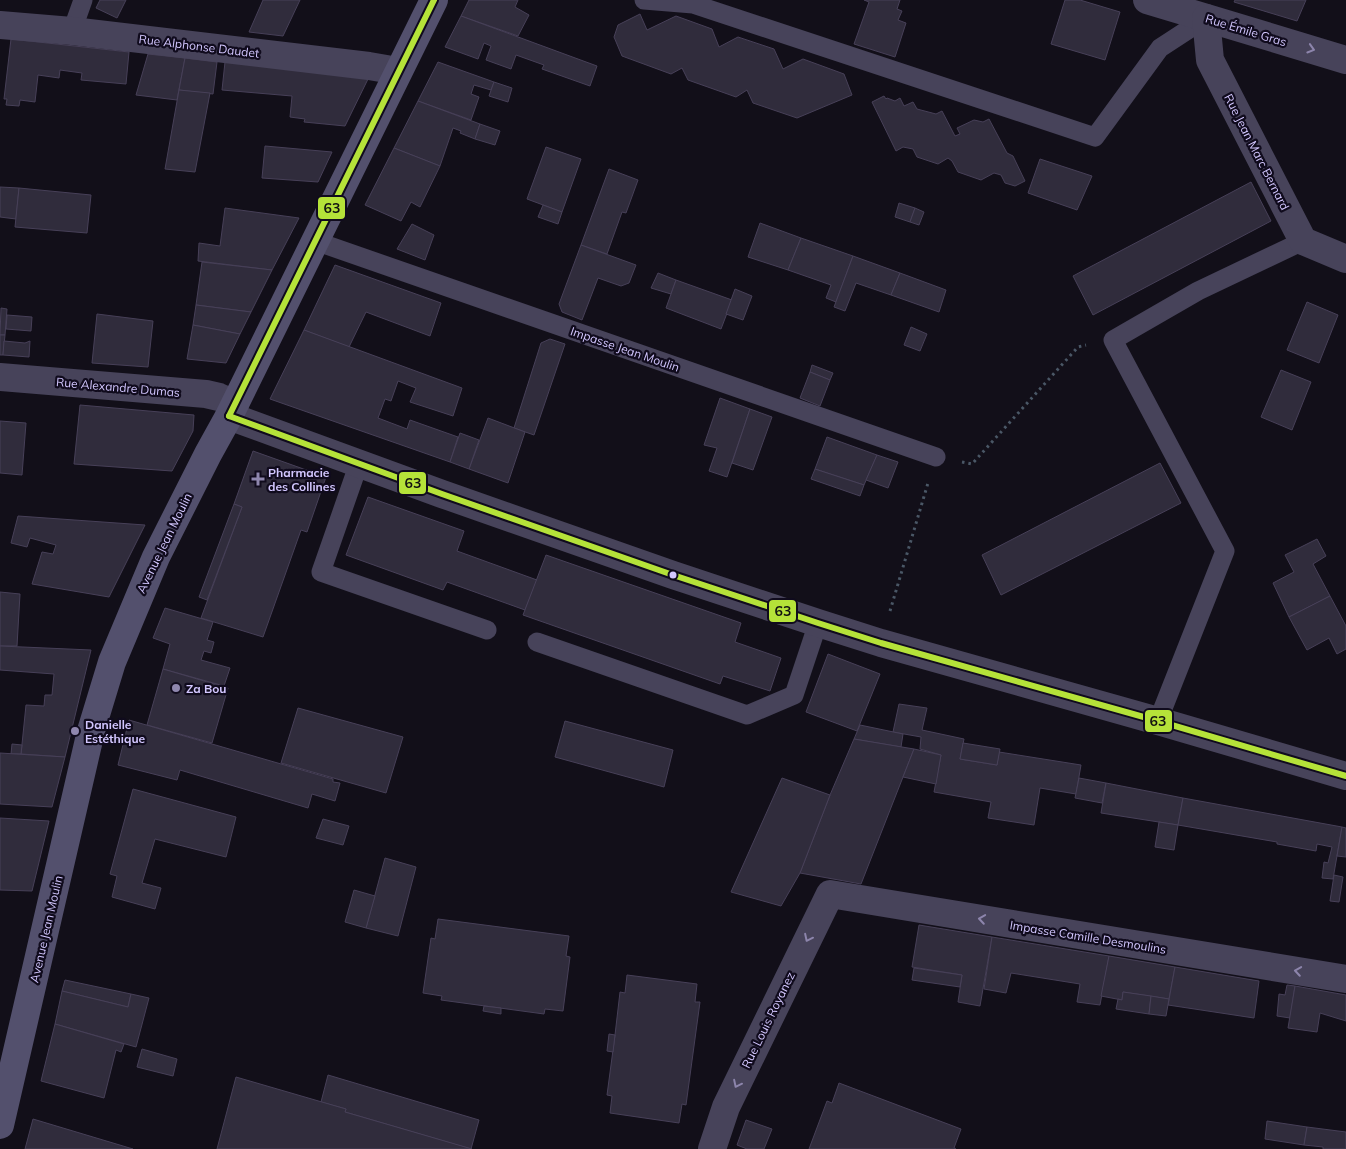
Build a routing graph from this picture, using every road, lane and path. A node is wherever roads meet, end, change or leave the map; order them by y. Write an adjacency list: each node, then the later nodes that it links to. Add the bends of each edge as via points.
1 (83, 0): 7 (lane)
2 (434, 0): 9 (main road, Avenue Jean Moulin)
3 (644, 0): 5 (lane, via 693,4 1095,137 1160,48)
4 (1147, 0): 5 (street, Rue Émile Gras)
5 (1206, 18): 8 (street, Rue Émile Gras, one-way to 8); 11 (street, Rue Jean Marc Bernard, via 1210,60)
6 (0, 24): 7 (street, Rue Alphonse Daudet)
7 (72, 31): 9 (street, Rue Alphonse Daudet)
8 (1346, 60)
9 (398, 72): 10 (main road, Avenue Jean Moulin)
10 (315, 241): 15 (main road, Avenue Jean Moulin); 16 (lane, Impasse Jean Moulin)
11 (1303, 241): 12 (street); 13 (lane, via 1198,291)
12 (1346, 259)
13 (1113, 340): 16 (path, via 1078,347 972,464); 22 (lane, via 1225,551)
14 (0, 377): 15 (street, Rue Alexandre Dumas, via 206,394 219,396)
15 (232, 410): 17 (street, Rue Alexandre Dumas); 26 (main road, Avenue Jean Moulin, via 156,557 112,662 91,731)
16 (936, 457): 21 (path)
17 (359, 463): 18 (street, Rue Alexandre Dumas); 19 (lane, via 321,572)
18 (818, 623): 20 (lane, via 794,695 747,715); 21 (street, Rue Alexandre Dumas)
19 (488, 630)
20 (537, 642)
21 (881, 643): 22 (street, Rue Alexandre Dumas)
22 (1158, 721): 23 (street, Rue Alexandre Dumas)
23 (1346, 776)
24 (830, 894): 25 (street, Impasse Camille Desmoulins, one-way to 24); 27 (street, Rue Louis Royanez, one-way to 27, via 726,1107)
25 (1346, 979)
26 (0, 1125)
27 (712, 1149)

